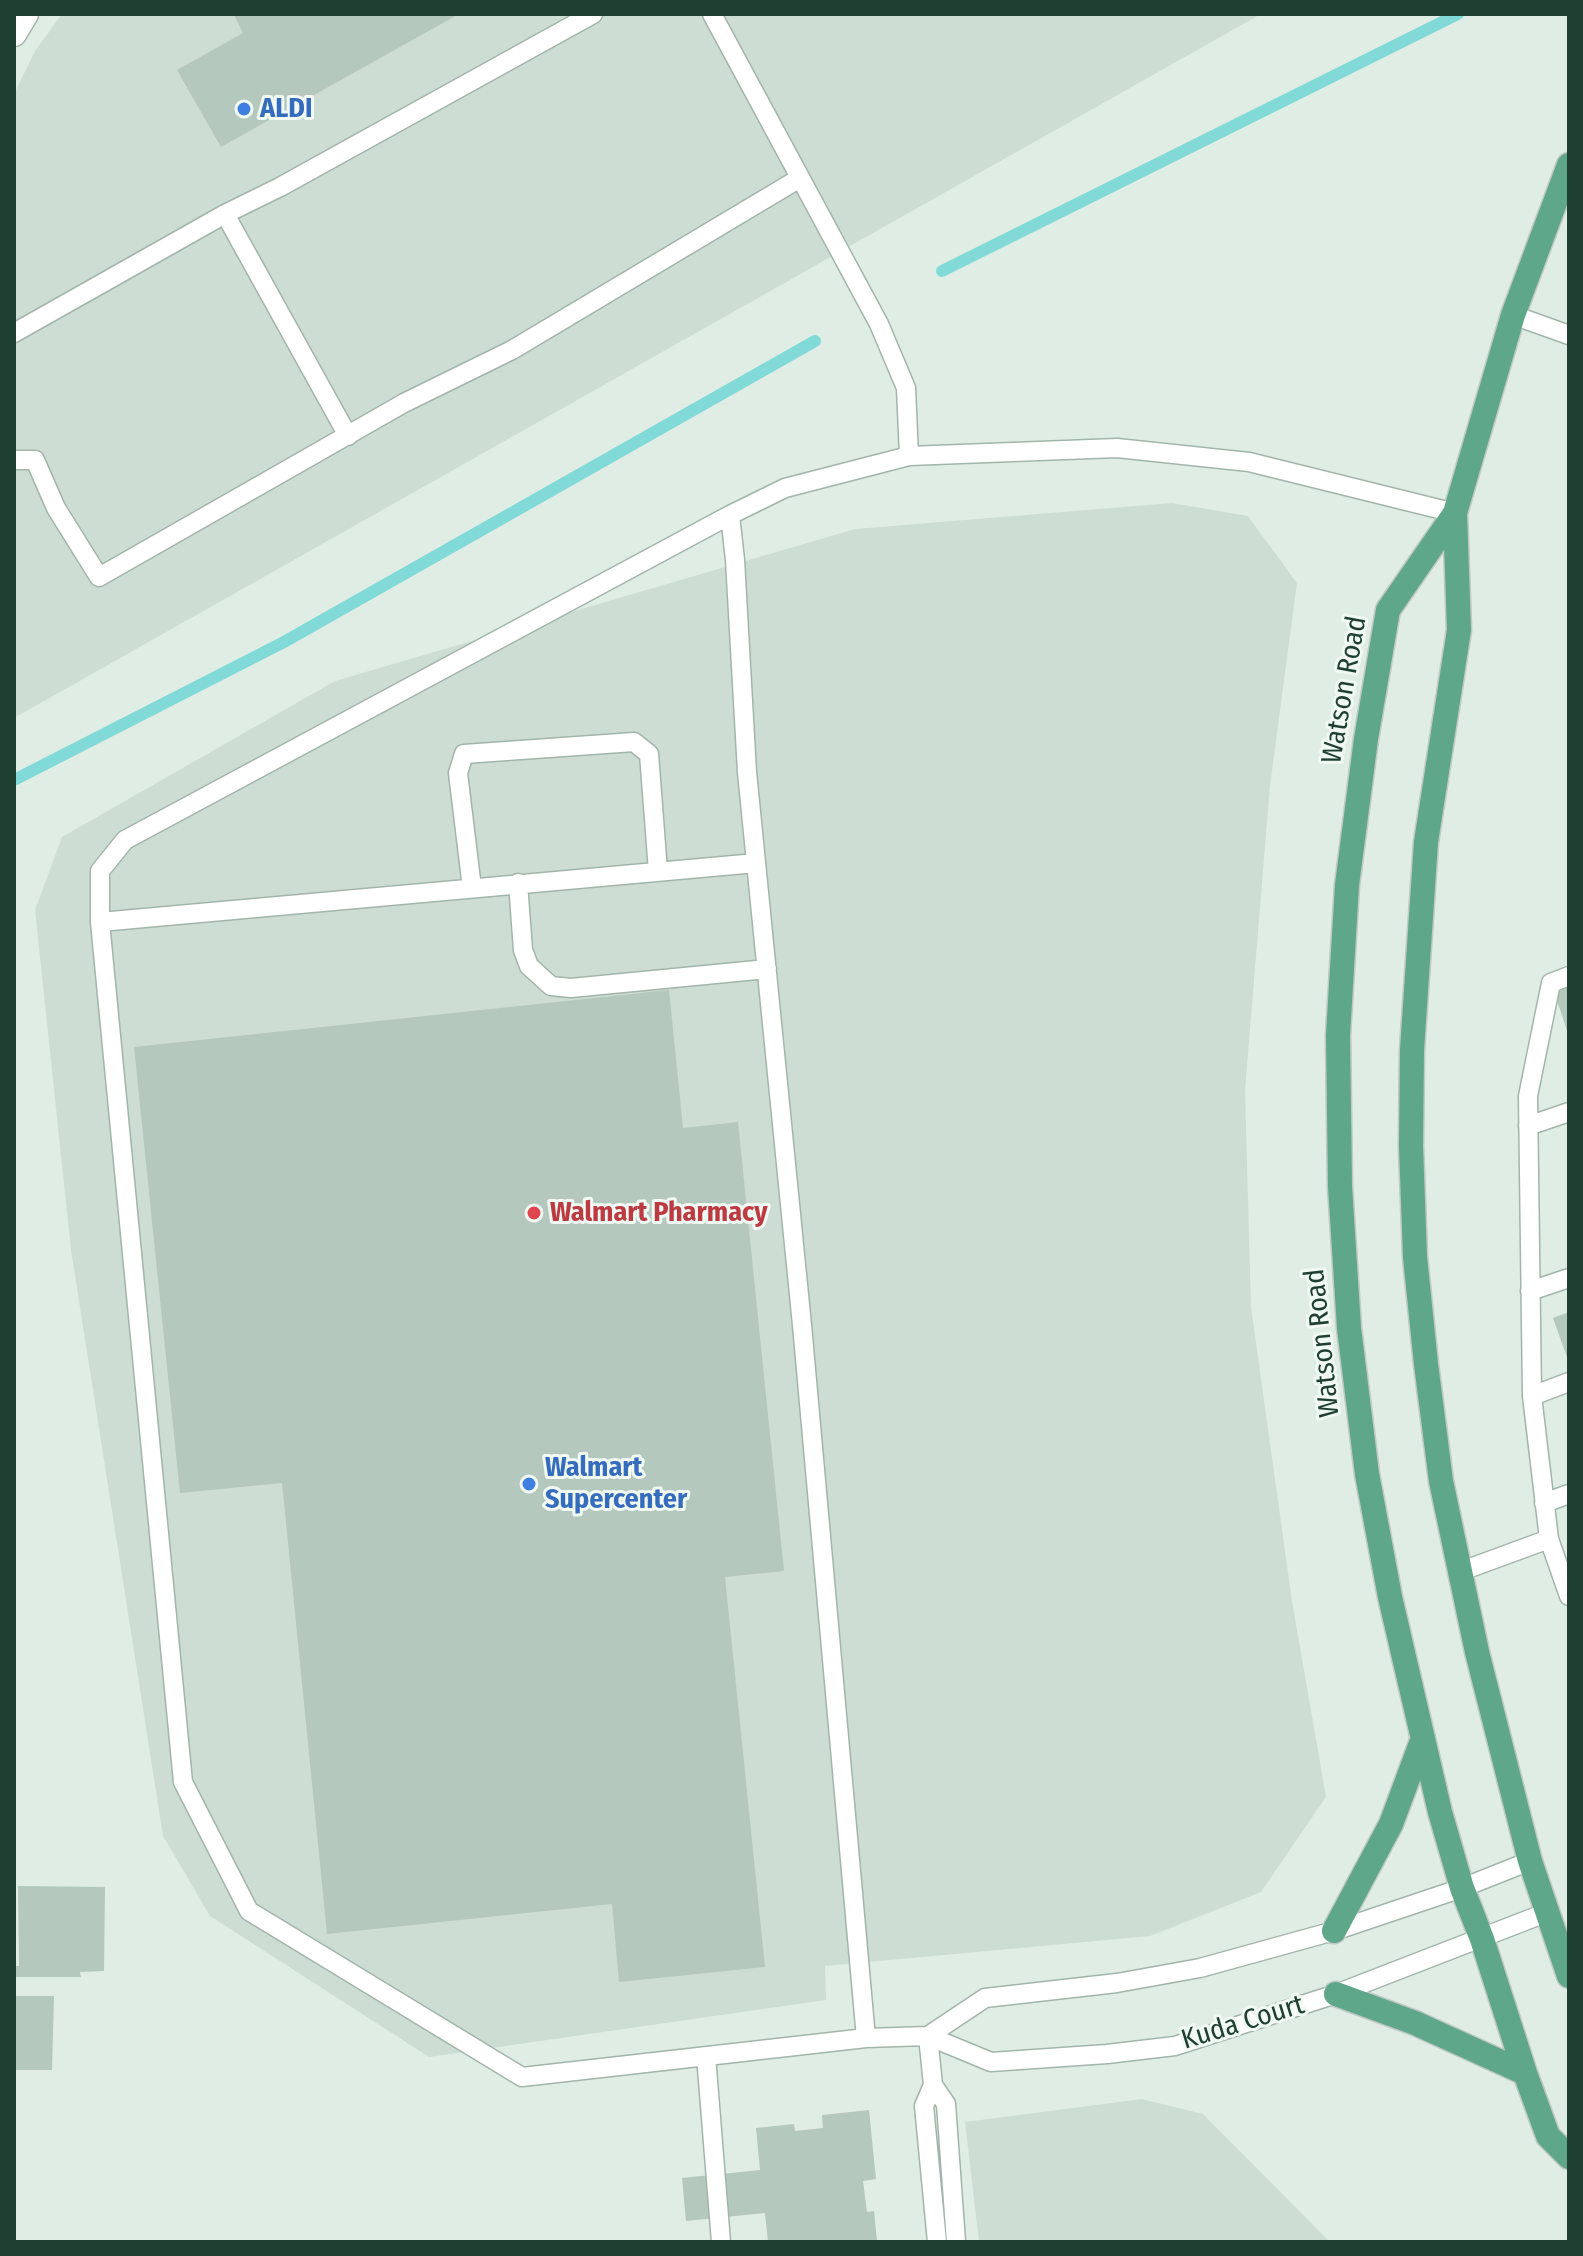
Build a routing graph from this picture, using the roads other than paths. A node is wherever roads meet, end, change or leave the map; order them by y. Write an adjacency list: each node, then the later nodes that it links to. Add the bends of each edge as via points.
1 (26, 14): 4 (street)
2 (593, 14): 7 (lane)
3 (712, 14): 6 (lane)
4 (14, 34)
5 (1569, 165): 8 (main road, Watson Road)
6 (800, 178): 11 (lane, via 512,350); 12 (lane, via 879,324 906,388)
7 (225, 214): 9 (lane); 11 (lane)
8 (1513, 315): 10 (lane); 14 (main road, Watson Road)
9 (14, 333)
10 (1569, 335)
11 (348, 436): 13 (lane, via 99,577 56,508 35,460)
12 (909, 456): 14 (lane, Kuda Court, via 1117,448 1249,462); 15 (lane, Kuda Court, via 785,488)
13 (14, 460)
14 (1455, 513): 32 (main road, Watson Road, via 1459,630 1426,842 1411,1146 1426,1364); 34 (main road, Watson Road, via 1388,610 1347,885 1338,1035 1349,1328 1367,1474)
15 (730, 515): 16 (lane); 20 (lane, Kuda Court, via 125,840 100,871)
16 (756, 863): 17 (lane); 21 (lane)
17 (658, 871): 18 (lane); 19 (lane, via 649,754 634,742 464,754 458,773)
18 (518, 883): 19 (lane); 21 (lane, via 523,950 529,966 551,986)
19 (472, 888): 20 (lane)
20 (100, 922): 44 (lane, Kuda Court, via 183,1782 249,1911 522,2077)
21 (767, 969): 43 (lane)
22 (1569, 976): 24 (lane, via 1551,983 1528,1096)
23 (1569, 1112): 24 (lane)
24 (1528, 1126): 26 (lane)
25 (1569, 1278): 26 (lane)
26 (1530, 1291): 28 (lane)
27 (1569, 1382): 28 (lane)
28 (1532, 1396): 30 (lane)
29 (1569, 1494): 30 (lane)
30 (1544, 1503): 31 (lane)
31 (1549, 1539): 32 (lane); 33 (lane)
32 (1459, 1572): 35 (main road, Watson Road)
33 (1569, 1596)
34 (1423, 1738): 36 (main road, Watson Road); 38 (main road, via 1391,1824)
35 (1530, 1861): 36 (lane); 37 (main road, Watson Road)
36 (1462, 1888): 38 (lane); 39 (main road, Watson Road)
37 (1548, 1912): 39 (lane, Kuda Court); 40 (main road, Watson Road)
38 (1334, 1931): 42 (lane, via 1200,1968 985,1998)
39 (1482, 1939): 41 (lane, Kuda Court); 45 (main road, Watson Road)
40 (1569, 1976)
41 (1336, 1994): 42 (lane, Kuda Court, via 1175,2046 1107,2054 991,2062); 45 (main road)
42 (928, 2036): 43 (lane, Kuda Court); 46 (lane)
43 (866, 2038): 44 (lane, Kuda Court)
44 (706, 2056): 48 (lane)
45 (1525, 2073): 47 (main road, Watson Road, via 1548,2136)
46 (933, 2085): 49 (lane, via 924,2106); 50 (lane, via 946,2104)
47 (1569, 2157)
48 (721, 2242)
49 (937, 2242)
50 (956, 2242)

